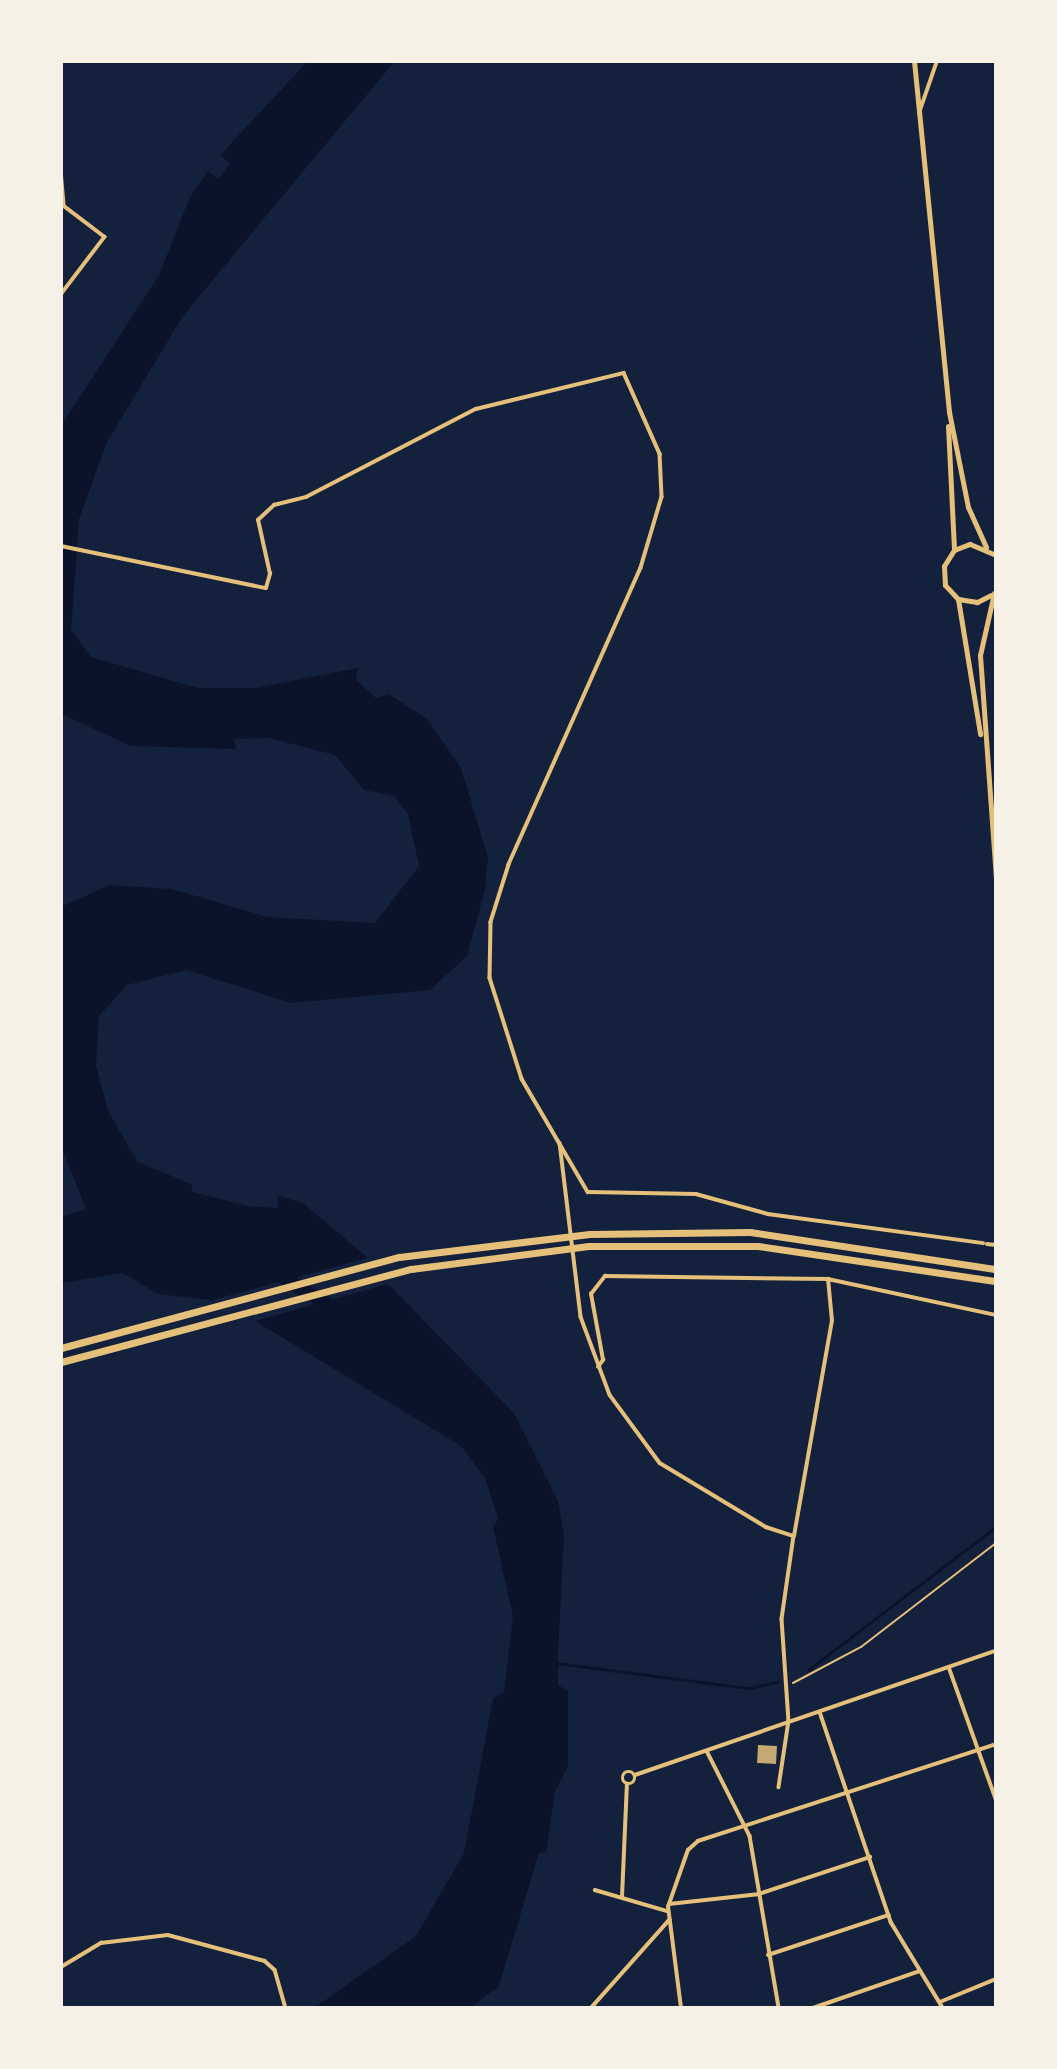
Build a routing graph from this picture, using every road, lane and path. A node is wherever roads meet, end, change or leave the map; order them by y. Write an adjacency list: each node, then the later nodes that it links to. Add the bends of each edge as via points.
1 (914, 61): 3 (main road)
2 (937, 61): 3 (street)
3 (918, 115): 6 (main road)
4 (61, 170): 5 (street, via 64,206 104,237)
5 (61, 295)
6 (949, 412): 8 (main road, via 968,507); 9 (main road)
7 (61, 546): 15 (street, via 266,587 270,574 258,520 274,505 306,497 476,409 609,373 628,378 660,454 656,527 509,865 487,949 522,1079)
8 (986, 547): 9 (main road); 10 (main road)
9 (954, 550): 12 (main road, via 943,576)
10 (996, 555)
11 (995, 592): 12 (main road, via 977,602); 13 (main road, via 980,655)
12 (958, 599): 13 (main road)
13 (982, 741): 14 (main road)
14 (996, 879)
15 (559, 1141): 16 (street, via 574,1158 582,1186 594,1193 696,1194 768,1214); 23 (street, via 568,1170 578,1283)
16 (996, 1245)
17 (993, 1268): 21 (highway, via 821,1239 693,1230 509,1241 341,1273)
18 (828, 1279): 20 (street); 23 (street, via 605,1276 591,1294 603,1360); 24 (street, via 832,1321)
19 (992, 1280): 22 (highway, via 780,1248 642,1243 497,1256 345,1286)
20 (996, 1315)
21 (61, 1348)
22 (61, 1362)
23 (598, 1367): 24 (street, via 622,1416 660,1463 766,1527)
24 (794, 1536): 28 (street, via 782,1619)
25 (996, 1543): 28 (path, via 861,1647)
26 (996, 1651): 27 (street)
27 (949, 1667): 29 (street); 32 (street)
28 (789, 1685): 30 (street)
29 (820, 1712): 30 (street); 37 (street)
30 (789, 1721): 33 (street); 36 (street)
31 (996, 1744): 32 (street)
32 (979, 1750): 37 (street); 38 (street)
33 (707, 1751): 34 (street); 39 (street)
34 (635, 1775): 35 (street); 35 (street, via 623,1776)
35 (627, 1784): 43 (street)
36 (779, 1787)
37 (849, 1794): 39 (street); 40 (street)
38 (996, 1799)
39 (747, 1828): 42 (street); 44 (street, via 688,1850)
40 (870, 1857): 42 (street); 46 (street)
41 (595, 1890): 43 (street)
42 (758, 1895): 44 (street); 48 (street)
43 (622, 1897): 45 (street)
44 (669, 1903): 45 (street)
45 (668, 1912): 47 (street)
46 (889, 1915): 48 (street); 50 (street)
47 (669, 1920): 54 (street); 55 (street)
48 (768, 1955): 56 (street)
49 (61, 1967): 53 (street, via 101,1943 168,1936 265,1961 275,1970)
50 (921, 1971): 52 (street); 57 (street)
51 (996, 1979): 52 (street)
52 (940, 2002): 58 (street)
53 (286, 2008)
54 (591, 2008)
55 (681, 2008)
56 (779, 2008)
57 (813, 2008)
58 (943, 2008)

